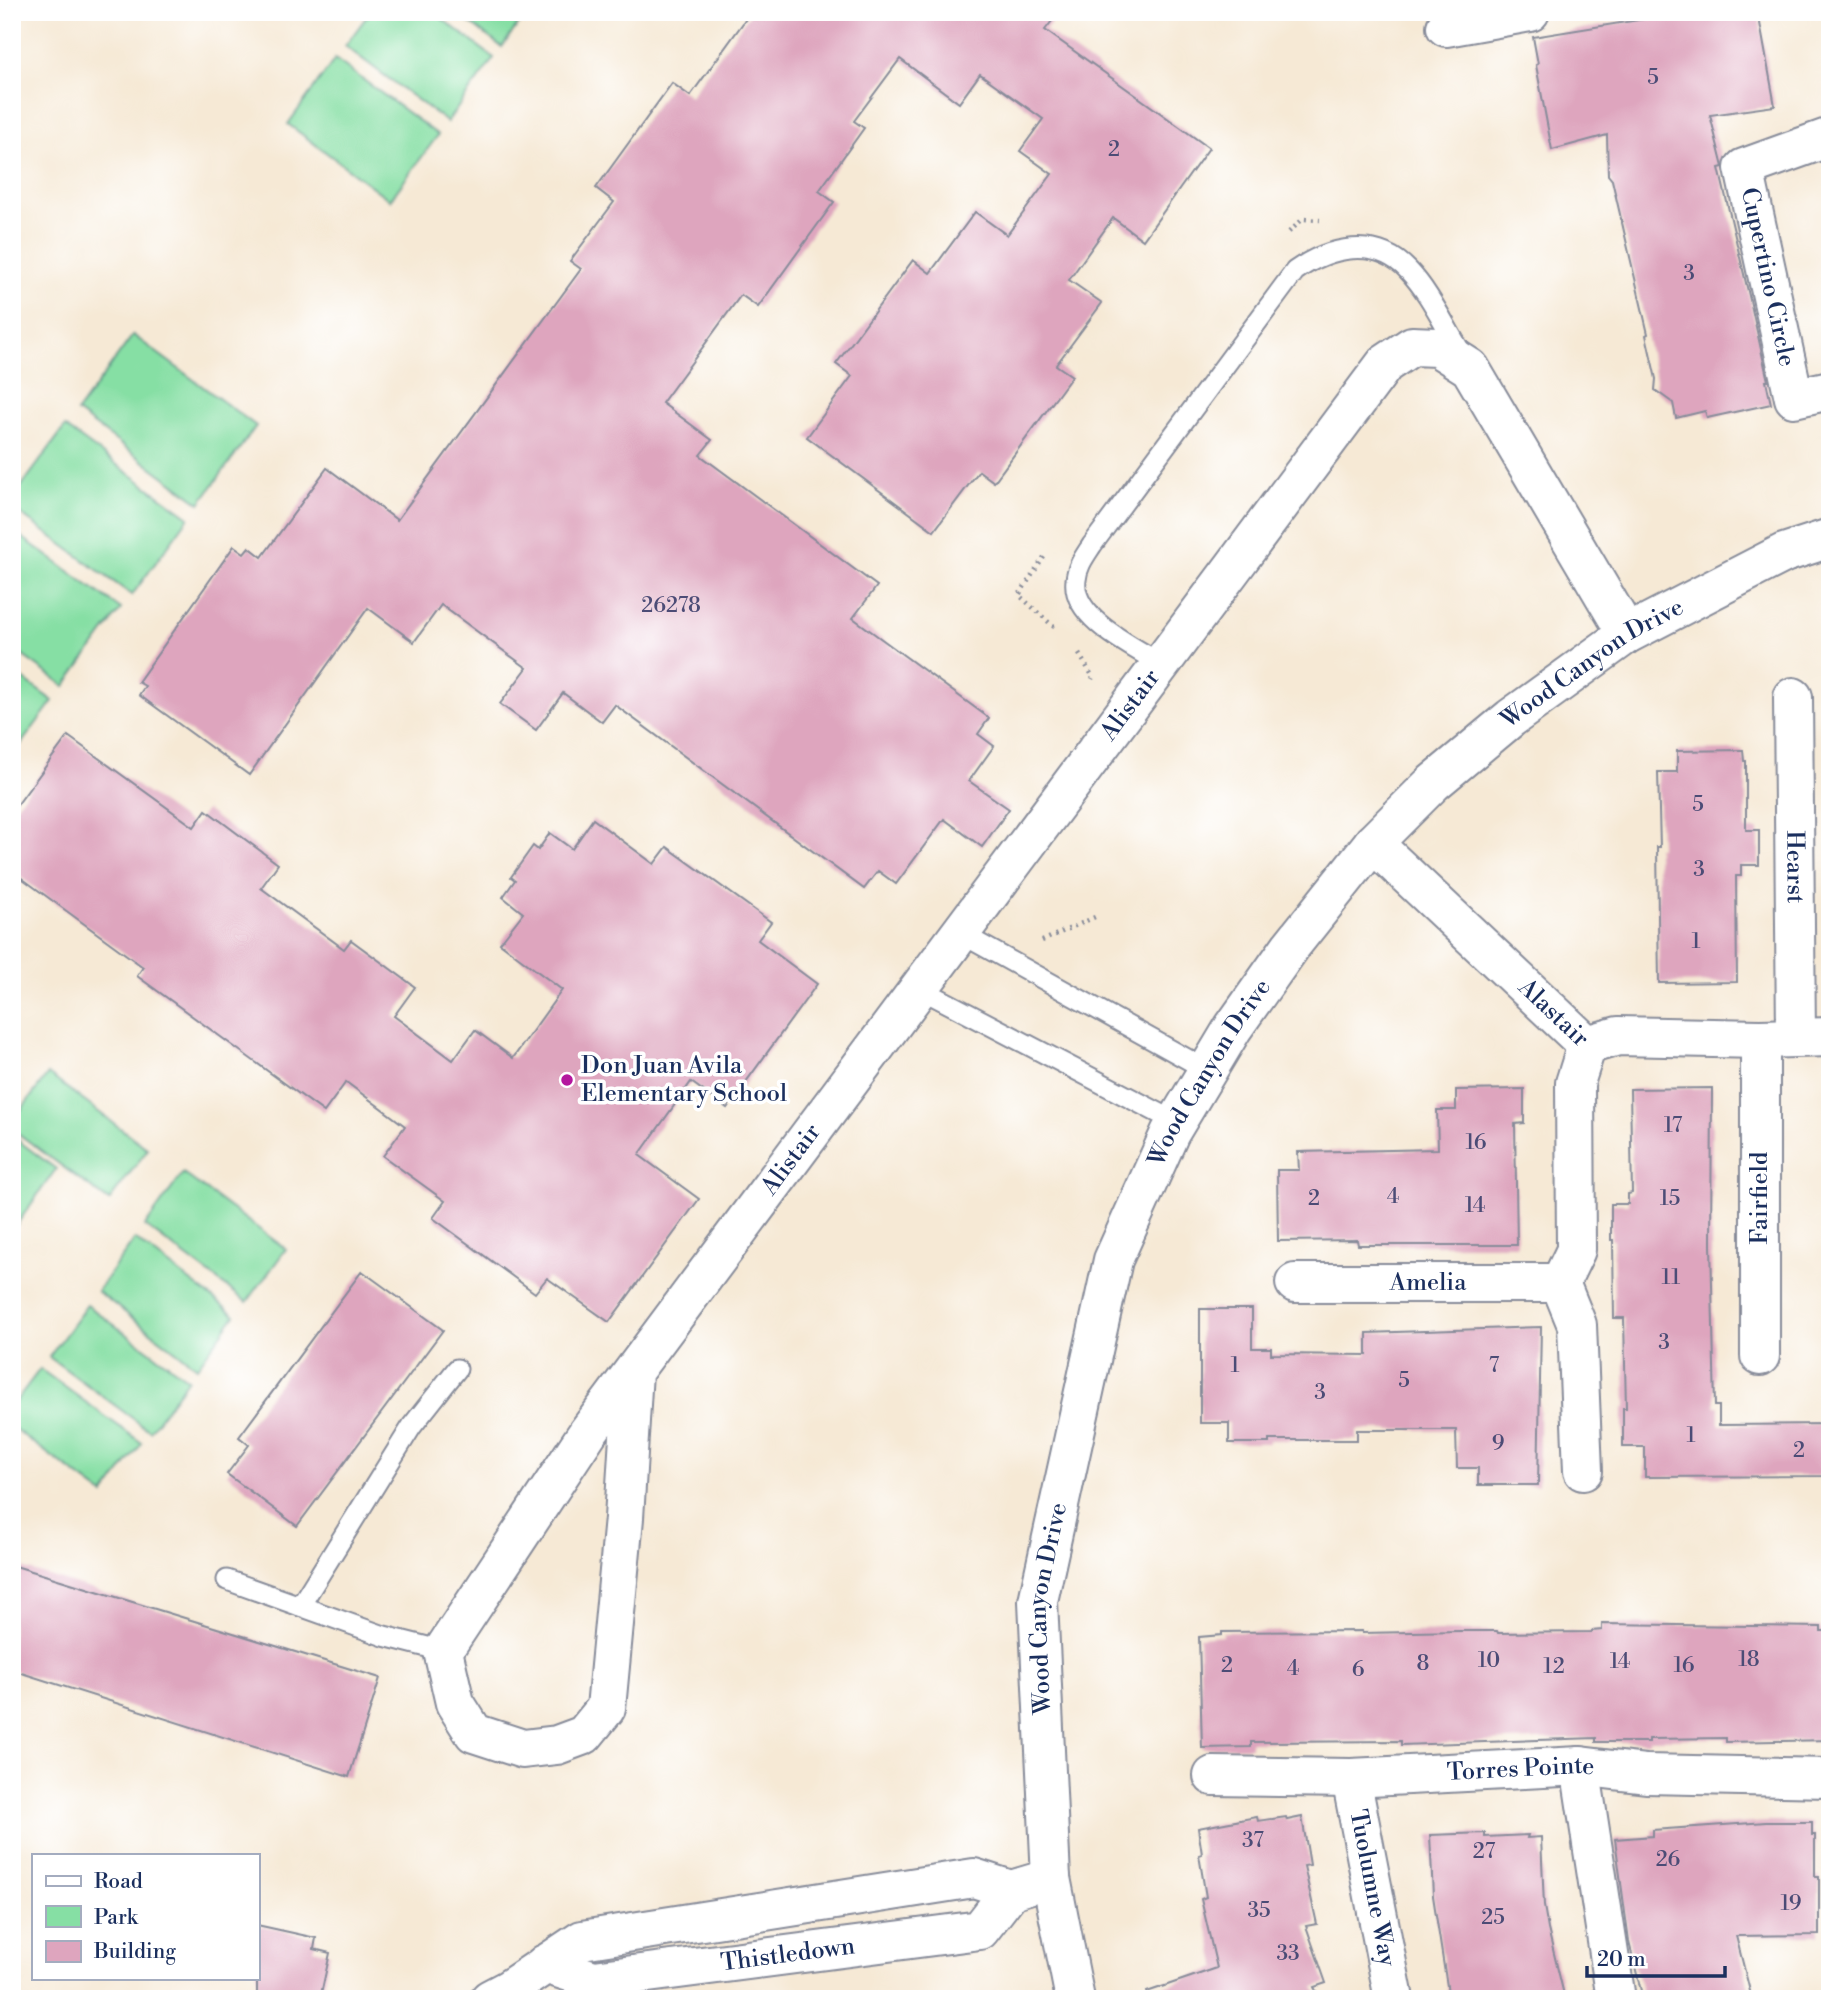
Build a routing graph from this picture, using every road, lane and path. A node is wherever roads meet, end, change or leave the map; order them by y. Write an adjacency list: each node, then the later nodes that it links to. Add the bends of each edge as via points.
1 (1530, 12): 2 (street)
2 (1446, 27)
3 (1830, 137): 5 (street, Cupertino Circle, via 1744,168 1794,398)
4 (1470, 368): 7 (street, Alistair); 8 (street, Alistair, via 1437,347 1412,346 1385,364); 8 (lane, via 1421,286 1392,257 1349,247 1295,271 1079,566 1075,583 1088,615)
5 (1830, 390)
6 (1830, 538): 7 (street, Wood Canyon Drive, via 1784,553)
7 (1627, 634): 10 (street, Wood Canyon Drive, via 1501,726 1433,783)
8 (1161, 664): 12 (street, Alistair)
9 (1793, 697): 15 (street, Hearst)
10 (1373, 843): 16 (street, Alastair); 17 (street, Wood Canyon Drive, via 1291,946)
11 (1096, 917): 13 (path)
12 (960, 933): 14 (street, Alistair); 17 (lane)
13 (1040, 942)
14 (919, 988): 18 (lane); 23 (street, Alistair)
15 (1795, 1038): 16 (street, Alastair, via 1618,1036); 21 (street, Fairfield)
16 (1587, 1045): 20 (street, via 1575,1083 1576,1250)
17 (1207, 1070): 18 (street, Wood Canyon Drive)
18 (1176, 1122): 32 (street, Wood Canyon Drive, via 1113,1260 1038,1601)
19 (1295, 1283): 20 (street, Amelia)
20 (1560, 1283): 24 (street, via 1577,1325)
21 (1760, 1356)
22 (457, 1369): 26 (lane, via 412,1426)
23 (633, 1372): 27 (street, Alistair); 27 (street, via 606,1708 584,1735 557,1745 523,1749 474,1732 455,1703)
24 (1583, 1471)
25 (226, 1580): 26 (lane)
26 (300, 1606): 27 (lane)
27 (443, 1651)
28 (1580, 1766): 30 (street, Torres Pointe); 31 (street, Torres Pointe, via 1646,1774); 38 (street)
29 (1213, 1776): 30 (street, Torres Pointe)
30 (1351, 1778): 37 (street, Tuolumne Way)
31 (1830, 1778)
32 (1051, 1878): 33 (street); 36 (street, Wood Canyon Drive)
33 (1011, 1890): 34 (street, Thistledown, via 974,1878 623,1933 582,1940); 34 (street, Thistledown, via 980,1930 594,1979)
34 (545, 1964): 35 (street, Thistledown)
35 (490, 1999)
36 (1075, 1999)
37 (1394, 1999)
38 (1616, 1999)

